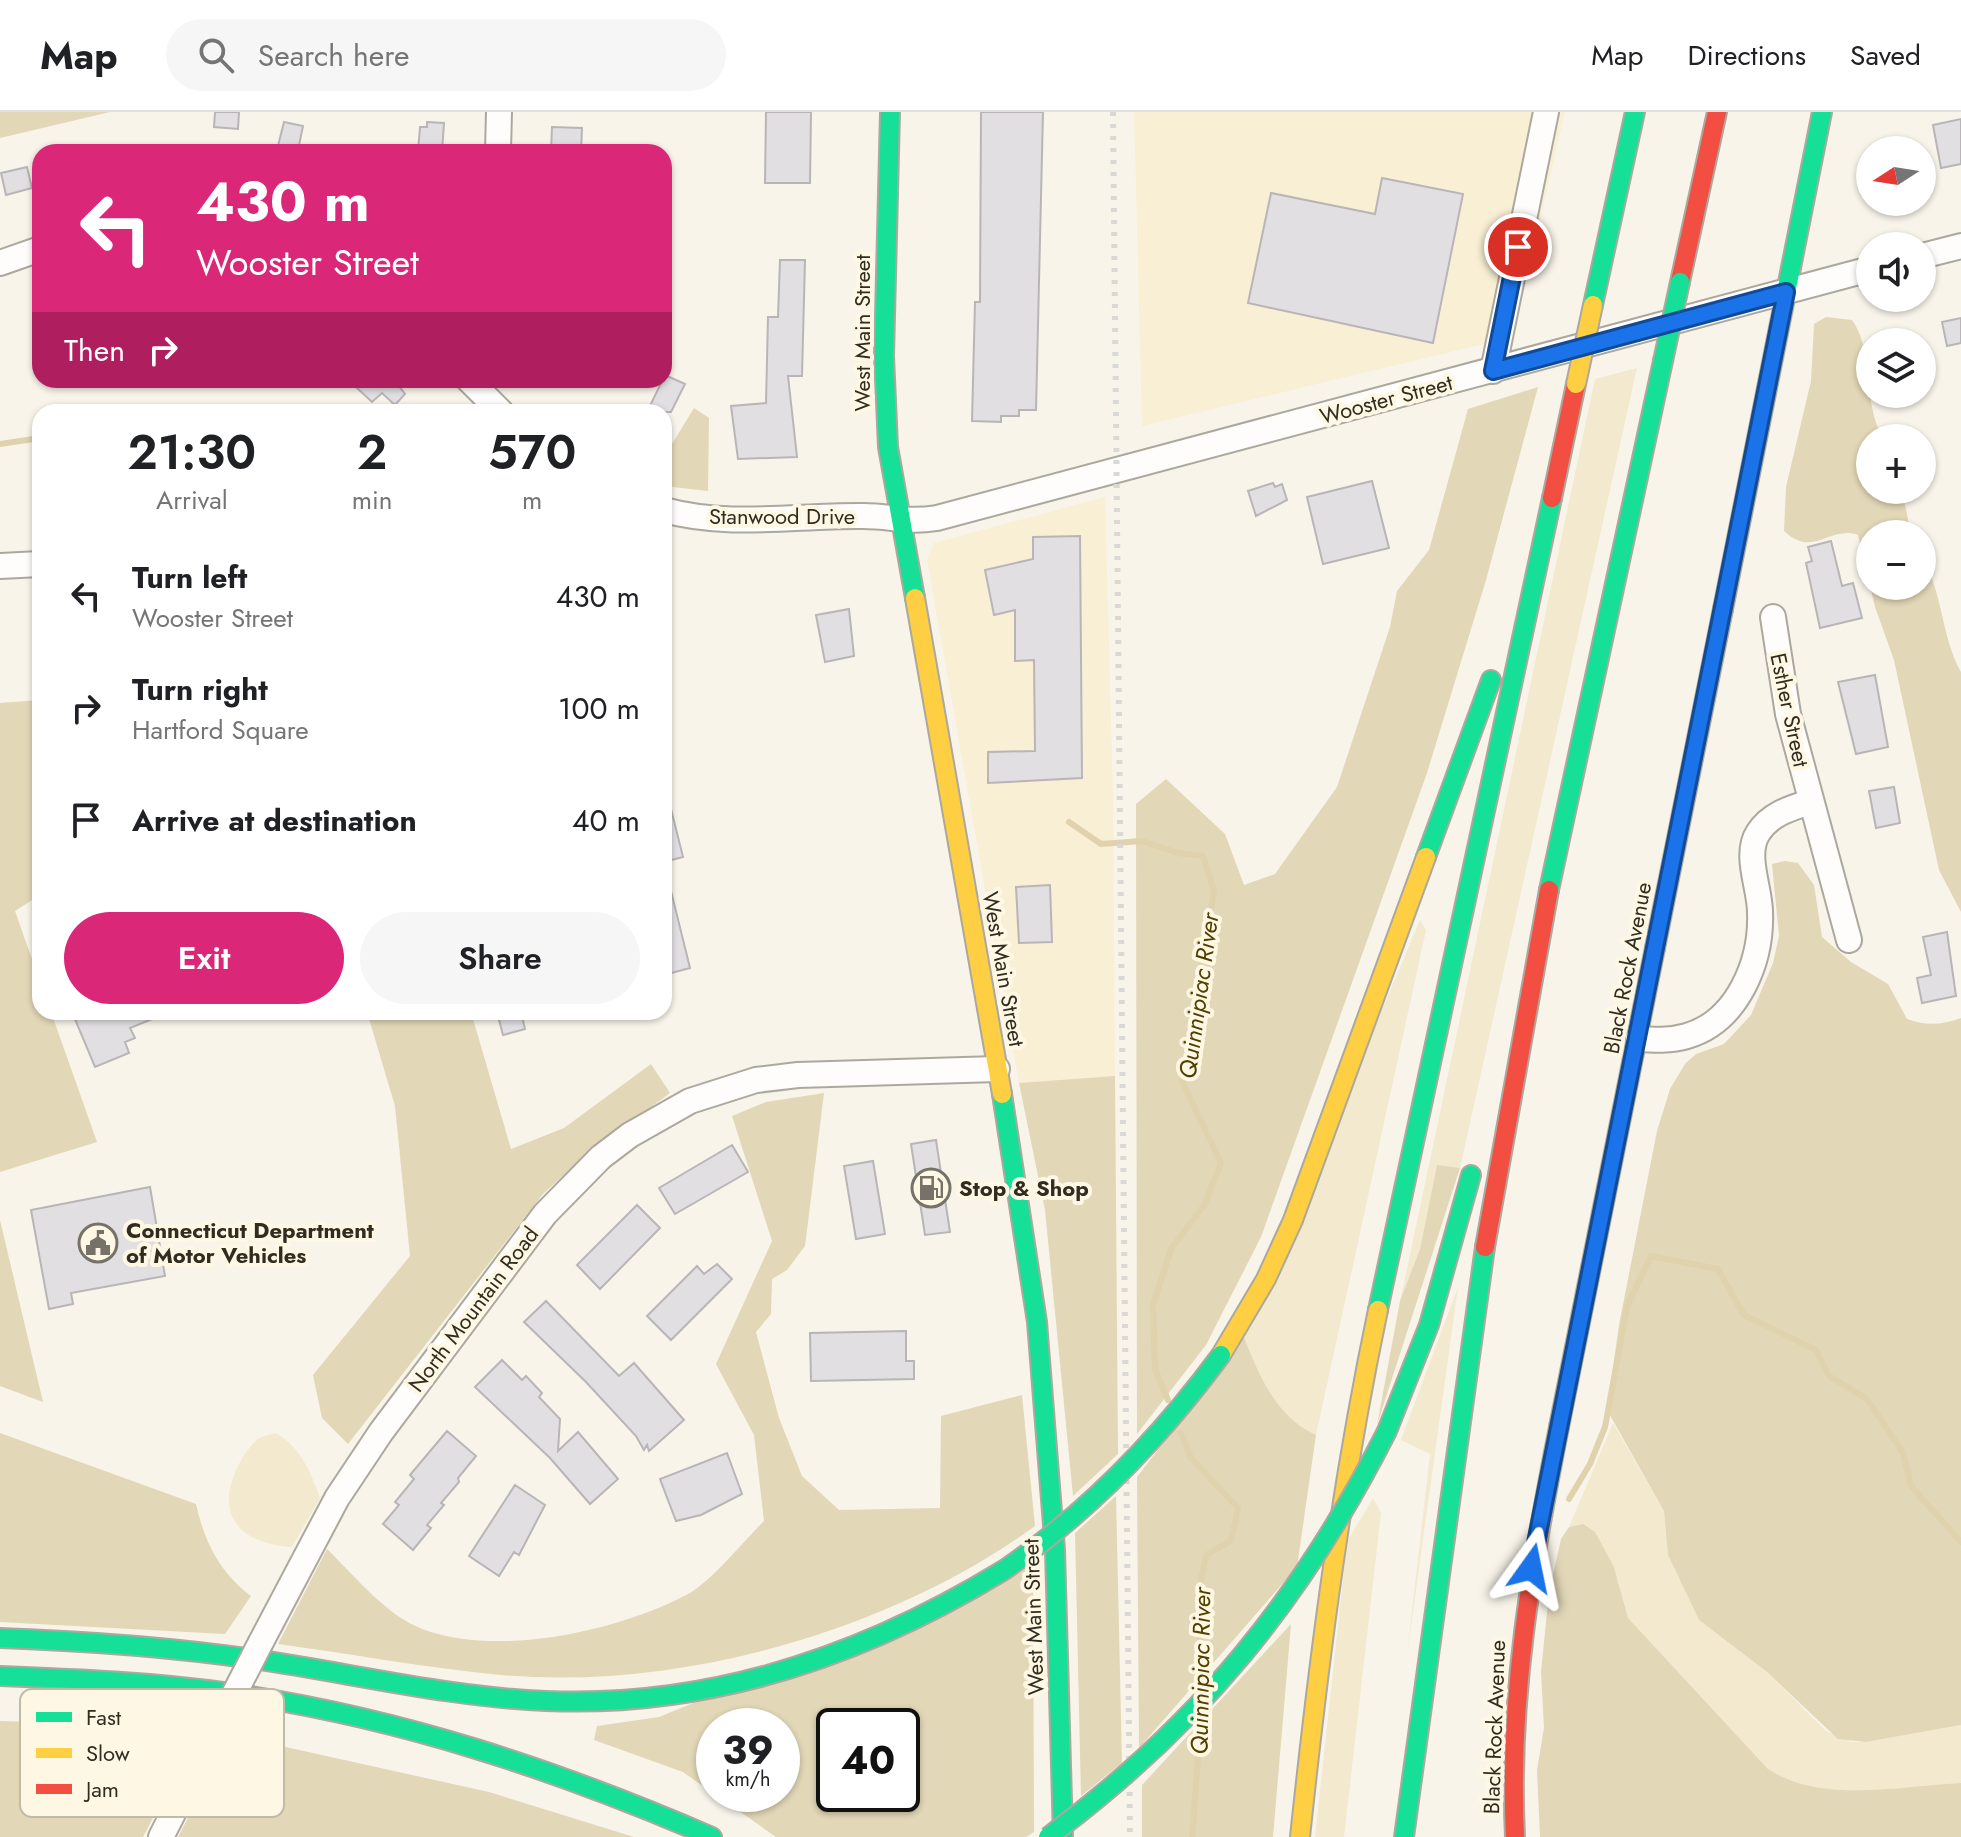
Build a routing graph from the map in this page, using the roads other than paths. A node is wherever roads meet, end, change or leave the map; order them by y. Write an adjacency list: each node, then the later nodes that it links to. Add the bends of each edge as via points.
1 (499, 112): 7 (street)
2 (890, 112): 19 (main road, West Main Street, via 884,377)
3 (1546, 112): 14 (street)
4 (1635, 112): 17 (main road, bridge)
5 (1717, 112): 23 (main road, bridge)
6 (1822, 112): 13 (main road, Black Rock Avenue)
7 (498, 144)
8 (1961, 246): 10 (street)
9 (32, 252): 11 (street)
10 (1936, 252)
11 (0, 263)
12 (1856, 273): 13 (street, Wooster Street)
13 (1786, 292): 14 (street, Wooster Street); 27 (main road, Black Rock Avenue)
14 (1493, 371): 19 (street, Wooster Street, via 937,518)
15 (477, 388): 16 (street)
16 (493, 404)
17 (1555, 480): 31 (main road, bridge, via 1494,672 1298,1207 1266,1279 1182,1408 1130,1467 1061,1529 920,1619 822,1660 717,1689 629,1700 481,1697 181,1650); 42 (main road, via 1357,1409 1323,1617)
18 (672, 511): 19 (street, Stanwood Drive, via 720,519 865,515)
19 (900, 522): 28 (main road, West Main Street)
20 (32, 564): 21 (street)
21 (0, 566)
22 (1773, 617): 24 (street, Esther Street, via 1788,714)
23 (1596, 668): 26 (main road, via 1559,770); 30 (main road, via 1525,1018)
24 (1810, 802): 25 (street, Esther Street); 27 (street, via 1770,819 1757,835 1753,851 1759,940 1737,997 1708,1027 1688,1036)
25 (1849, 940)
26 (1513, 983)
27 (1638, 1039): 44 (main road, Black Rock Avenue, via 1528,1582 1513,1732)
28 (997, 1069): 35 (street, North Mountain Road, bridge, via 756,1080 690,1101 601,1157 545,1214 381,1432 337,1498); 41 (main road, West Main Street, via 1037,1322 1047,1435)
29 (1474, 1163): 40 (main road, bridge, via 1438,1298 1387,1431 1322,1550 1243,1657 1163,1743)
30 (1468, 1378): 32 (main road, via 1466,1496); 43 (main road)
31 (0, 1638)
32 (1447, 1666)
33 (0, 1676): 34 (main road)
34 (185, 1689)
35 (237, 1689)
36 (284, 1705): 39 (main road, via 460,1742 562,1774)
37 (171, 1817): 38 (street, North Mountain Road, bridge)
38 (161, 1837)
39 (712, 1837)
40 (1048, 1837)
41 (1063, 1837)
42 (1300, 1837)
43 (1404, 1837)
44 (1515, 1837)

